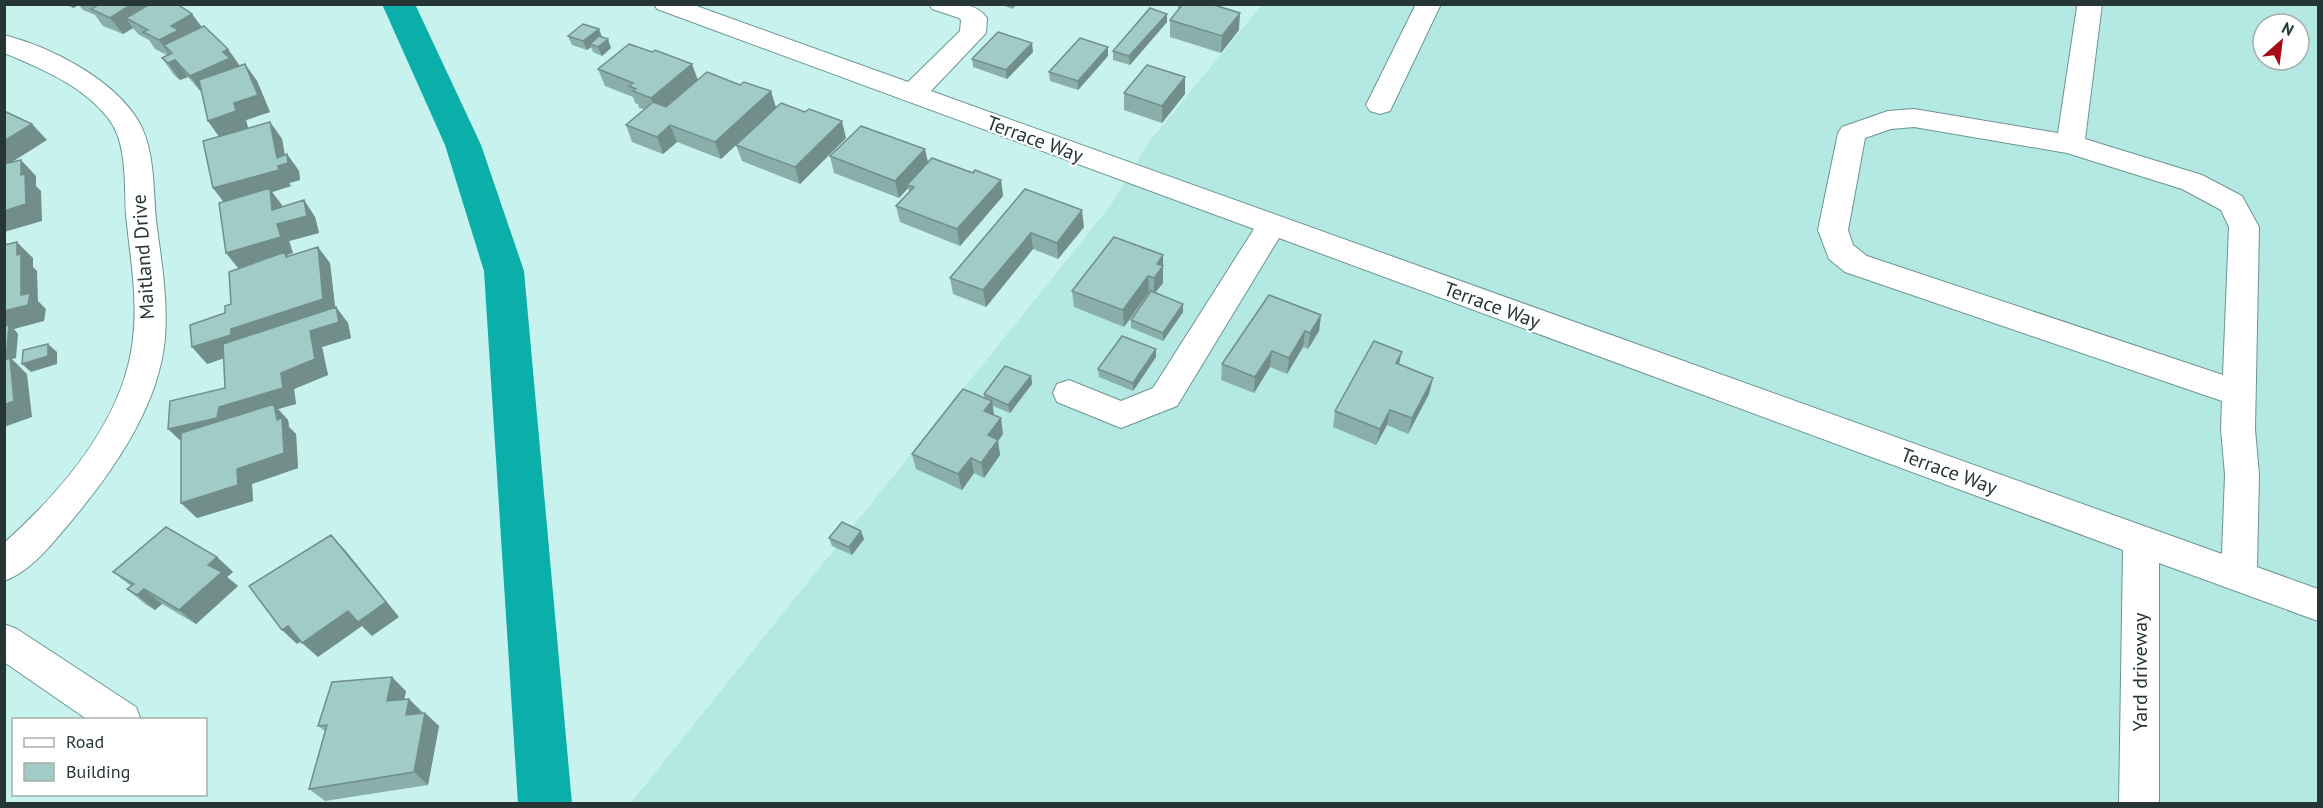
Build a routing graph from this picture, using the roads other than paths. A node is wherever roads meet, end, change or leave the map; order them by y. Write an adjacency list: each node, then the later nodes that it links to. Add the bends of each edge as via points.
1 (666, 4): 5 (street, Terrace Way)
2 (941, 4): 7 (street, via 974,18 973,33)
3 (1429, 4): 8 (street)
4 (2088, 4): 9 (street)
5 (720, 13): 7 (street, Terrace Way)
6 (4, 43): 14 (street, Maitland Drive, via 67,71 99,91 121,115 134,143 150,315 146,355 129,405 99,459 59,511)
7 (912, 94): 10 (street, Terrace Way)
8 (1380, 105)
9 (2070, 144): 12 (street, via 2192,182 2232,203 2244,227); 12 (street, via 1914,118 1888,120 1852,133 1833,230 1840,251 1856,264)
10 (1272, 225): 11 (street, via 1165,398 1121,415); 13 (street, Terrace Way)
11 (1069, 393)
12 (2240, 394): 15 (street)
13 (2141, 540): 15 (street, Terrace Way); 19 (street, Yard driveway)
14 (4, 567)
15 (2239, 576): 16 (street, Terrace Way)
16 (2319, 605)
17 (4, 641): 18 (street)
18 (119, 718)
19 (2139, 804)

